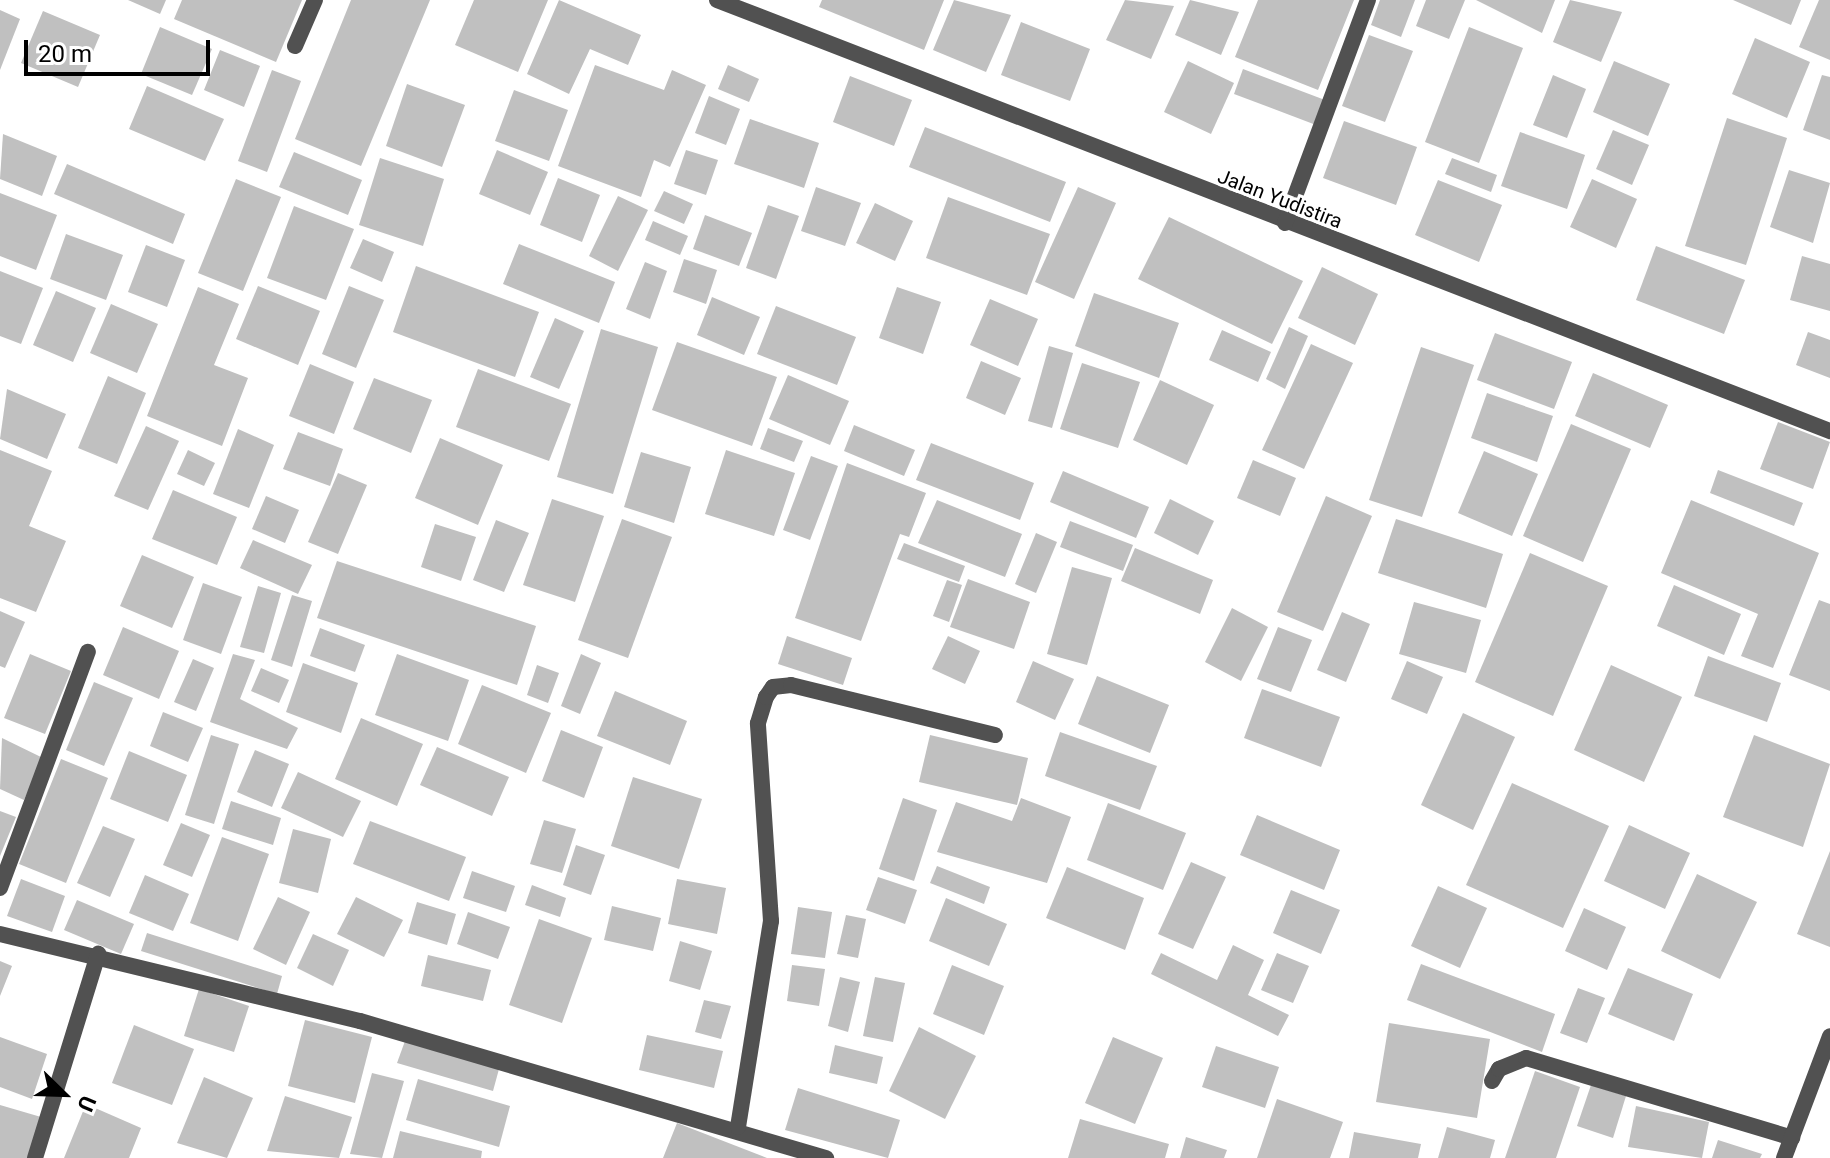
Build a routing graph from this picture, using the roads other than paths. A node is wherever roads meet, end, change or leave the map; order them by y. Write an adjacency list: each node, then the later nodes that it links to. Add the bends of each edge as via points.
1 (315, 0): 4 (street)
2 (717, 0): 5 (street, Jalan Yudistira)
3 (1368, 0): 5 (street)
4 (295, 46)
5 (1285, 223): 6 (street, Jalan Yudistira)
6 (1830, 431)
7 (88, 652): 9 (street)
8 (995, 735): 14 (street, via 791,685 773,687 766,697 758,723 771,921)
9 (0, 888)
10 (0, 934): 11 (street)
11 (98, 954): 14 (street); 16 (street)
12 (1830, 1036): 15 (street)
13 (1492, 1081): 15 (street, via 1499,1069 1526,1058)
14 (738, 1127): 17 (street)
15 (1792, 1138): 18 (street)
16 (35, 1158)
17 (826, 1158)
18 (1784, 1158)

